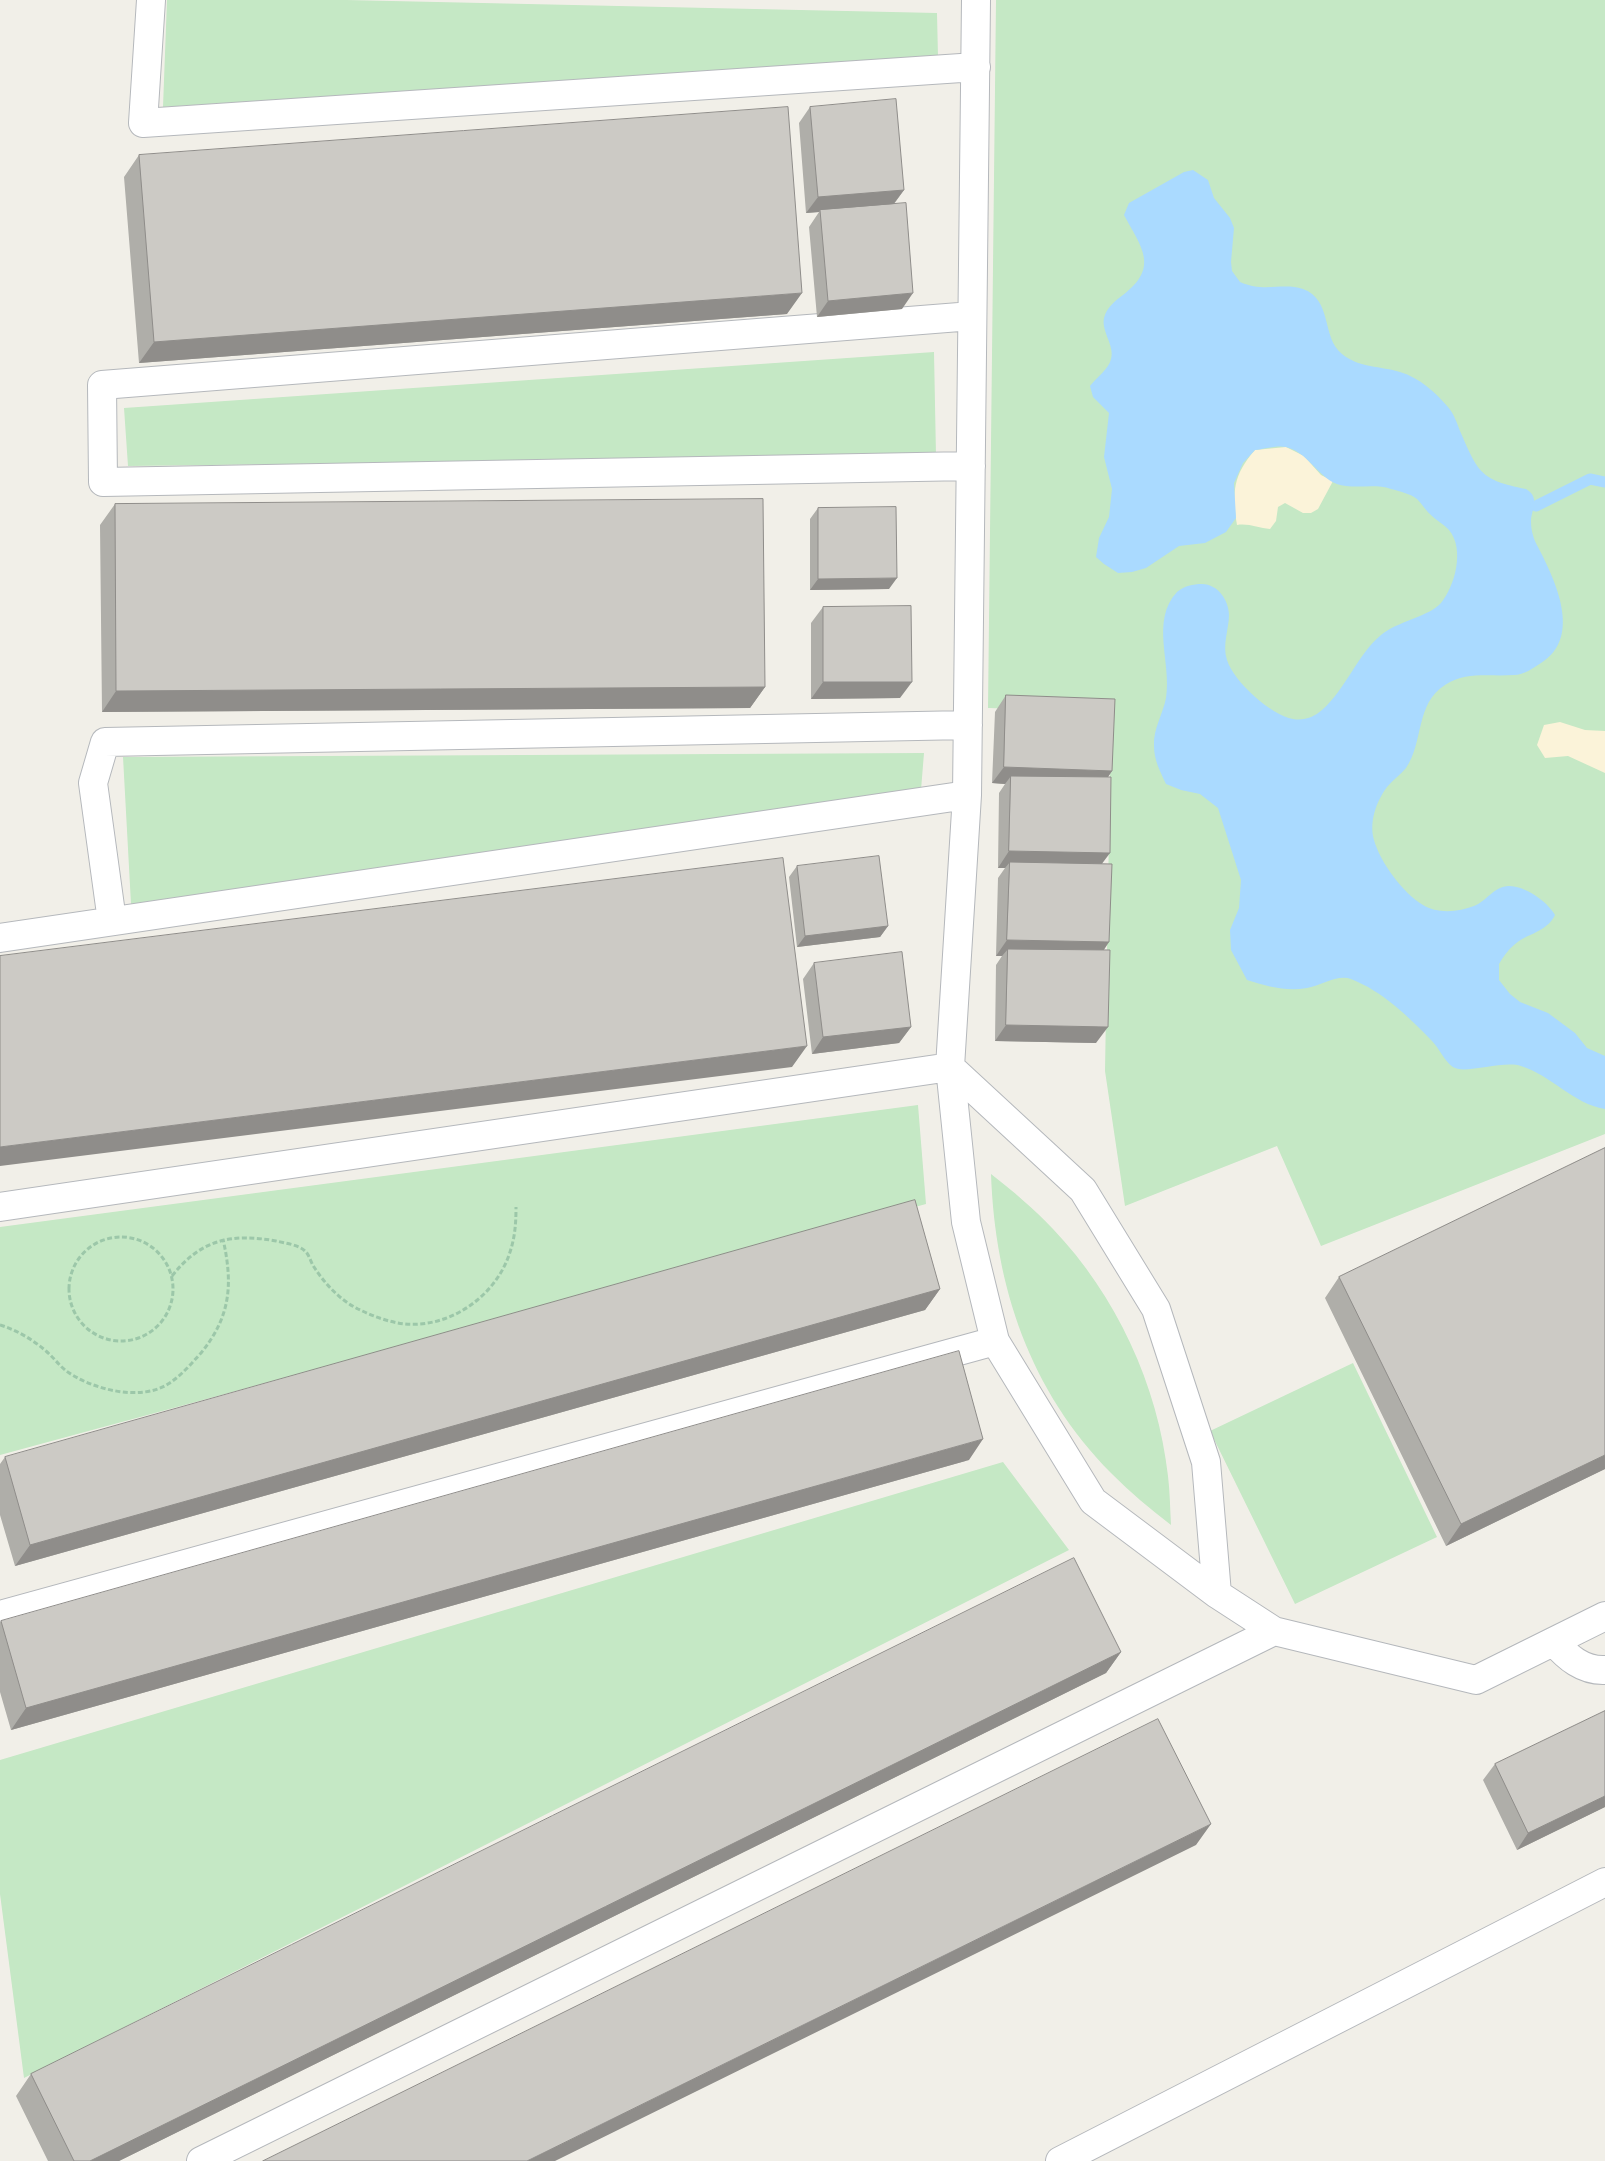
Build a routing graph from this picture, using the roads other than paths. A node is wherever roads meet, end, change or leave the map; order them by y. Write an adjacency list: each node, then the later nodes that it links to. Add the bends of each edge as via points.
1 (151, 0): 3 (street, via 143,124)
2 (976, 0): 3 (street)
3 (976, 67): 4 (street)
4 (972, 316): 5 (street); 5 (street, via 102,385 103,482)
5 (971, 466): 6 (street)
6 (968, 726): 7 (street); 8 (street, via 105,742 93,783)
7 (967, 795): 8 (street); 10 (street)
8 (112, 921): 9 (street)
9 (0, 938)
10 (950, 1067): 11 (street); 12 (street, via 966,1222); 13 (street, via 1083,1190 1156,1309 1206,1462)
11 (0, 1207)
12 (995, 1341): 13 (street, via 1092,1501); 14 (street)
13 (1217, 1594): 16 (street)
14 (0, 1615)
15 (1605, 1616): 17 (street)
16 (1274, 1631): 17 (street, via 1476,1680); 20 (street)
17 (1554, 1642): 18 (street, via 1574,1661)
18 (1605, 1670)
19 (1605, 1882): 21 (street)
20 (201, 2161)
21 (1060, 2161)

